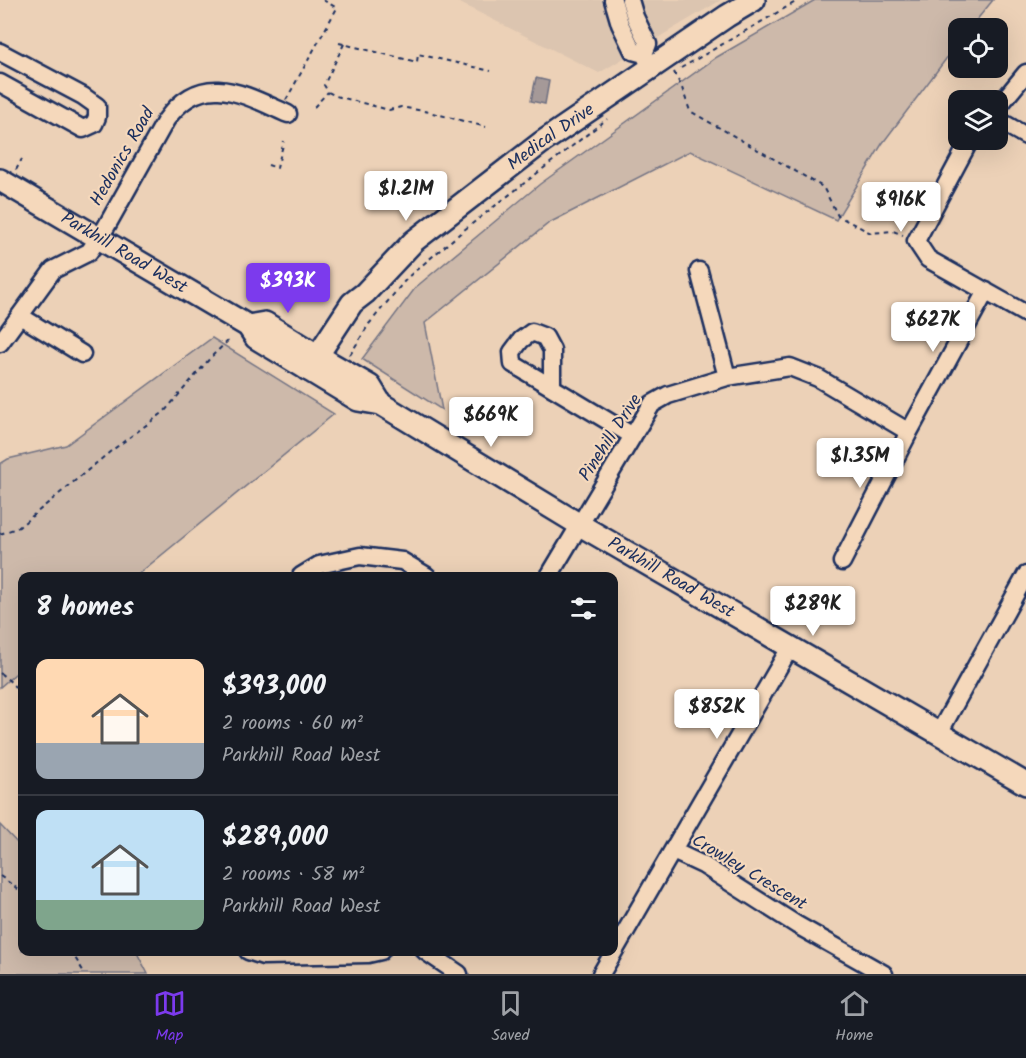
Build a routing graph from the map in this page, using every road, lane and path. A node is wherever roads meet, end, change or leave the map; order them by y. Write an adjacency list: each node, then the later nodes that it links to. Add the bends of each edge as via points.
1 (323, 0): 16 (path, via 337,8)
2 (613, 0): 9 (street, via 633,51)
3 (630, 0): 9 (street)
4 (754, 0): 9 (main road, Medical Drive)
5 (799, 0): 9 (path)
6 (339, 43): 7 (path)
7 (344, 44): 10 (path, via 417,62 418,54); 13 (path, via 324,85)
8 (0, 52): 12 (street, via 83,96 97,106 97,117 94,124 83,129)
9 (659, 63): 27 (path, via 682,88 690,111 823,187 838,216 872,233 894,231); 35 (main road, Medical Drive, via 541,143 414,241 352,303)
10 (491, 71)
11 (1026, 73): 14 (street)
12 (0, 83)
13 (328, 92): 15 (path); 19 (path, via 389,110 401,107)
14 (1008, 95)
15 (314, 107)
16 (284, 112): 26 (street, Hedonics Road, via 224,89 201,92 181,103 171,111)
17 (612, 114): 35 (path, via 408,277 369,324)
18 (1008, 126): 20 (street)
19 (486, 127)
20 (1026, 136)
21 (284, 141): 24 (path, via 277,168)
22 (965, 150): 27 (street)
23 (22, 159): 25 (path)
24 (268, 165)
25 (7, 176): 26 (main road, Parkhill Road West)
26 (99, 237): 31 (street, Hedonics Road, via 89,252 53,270); 35 (main road, Parkhill Road West, via 248,326 265,323)
27 (916, 241): 29 (street, via 928,259)
28 (699, 271): 36 (street)
29 (986, 291): 30 (street); 38 (street)
30 (1026, 314)
31 (20, 316): 33 (street, Hedonics Road); 34 (street)
32 (231, 338): 41 (path, via 164,412 19,527)
33 (0, 343)
34 (82, 354)
35 (325, 365): 40 (main road, Parkhill Road West, via 358,400 381,404)
36 (727, 377): 38 (street, Pinehill Drive, via 790,367 818,378); 39 (street, Pinehill Drive, via 668,395 652,404)
37 (552, 387): 39 (street)
38 (909, 432): 42 (street)
39 (633, 436): 40 (street, Pinehill Drive)
40 (580, 525): 45 (street, Pinehill Drive); 47 (main road, Parkhill Road West)
41 (0, 534)
42 (842, 562)
43 (308, 572): 44 (street, via 319,565 360,556 402,561)
44 (420, 572)
45 (551, 572)
46 (1026, 575): 50 (street)
47 (791, 646): 50 (main road, Parkhill Road West); 52 (street, Crowley Crescent)
48 (0, 673): 49 (path)
49 (18, 691)
50 (939, 734): 51 (main road, Parkhill Road West)
51 (1026, 784)
52 (673, 851): 55 (street); 62 (street, Crowley Crescent, via 703,865)
53 (0, 876): 54 (path)
54 (18, 889)
55 (618, 945)
56 (74, 956): 59 (path)
57 (432, 956): 60 (street)
58 (612, 956): 61 (street)
59 (85, 974)
60 (459, 974)
61 (601, 974)
62 (884, 974)

